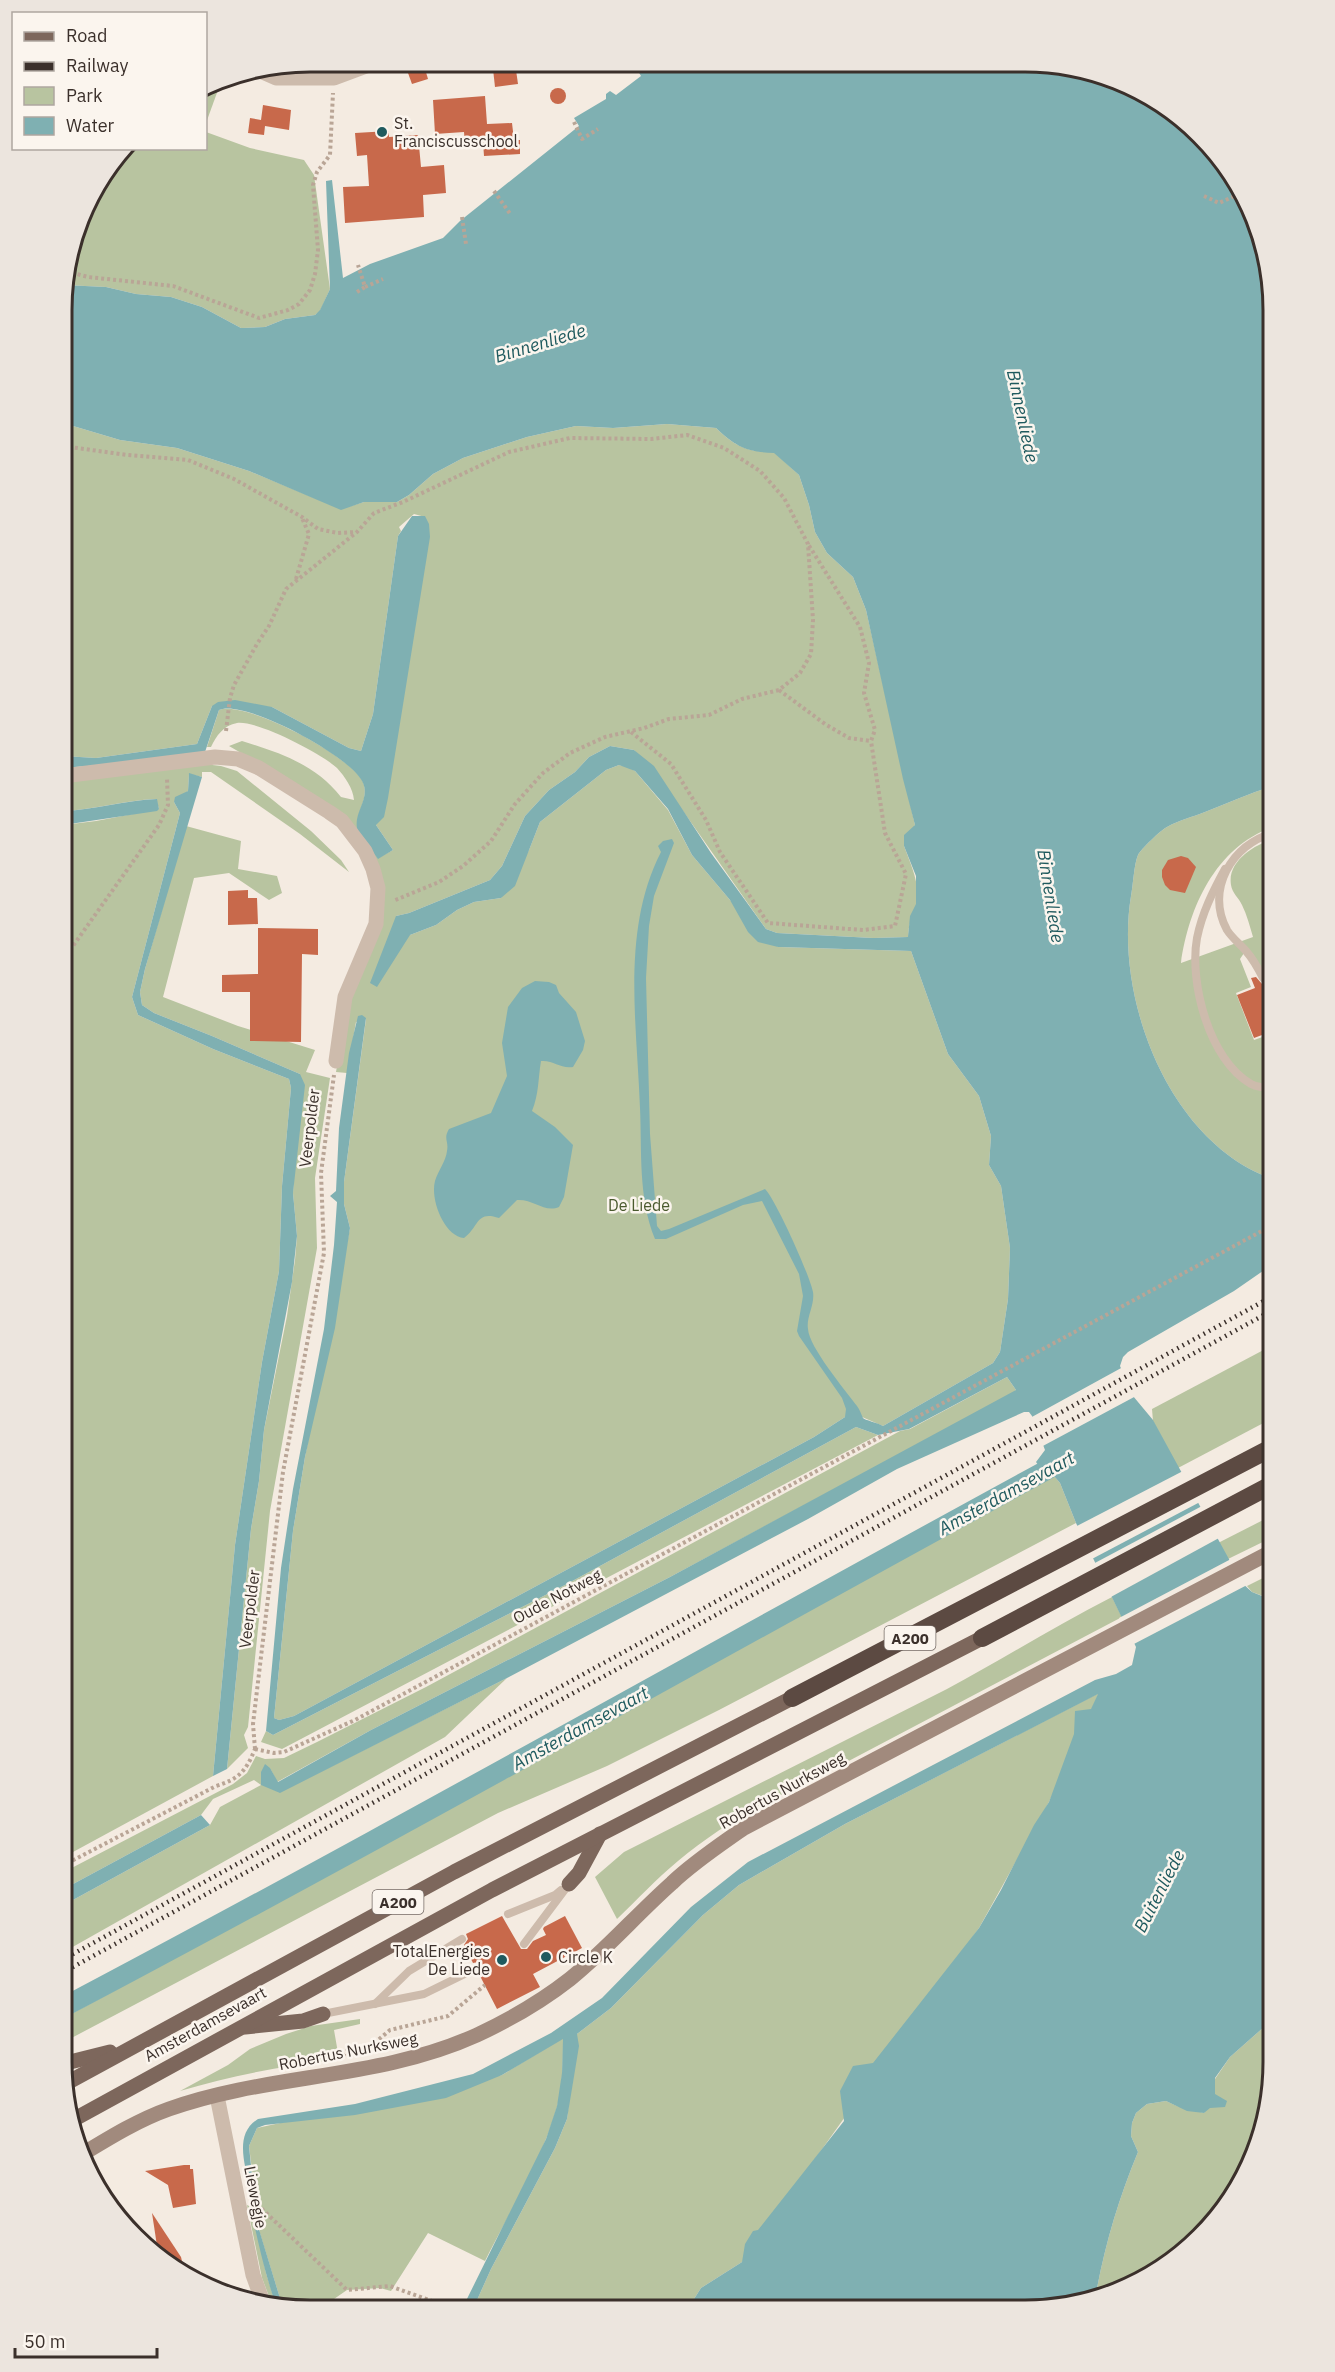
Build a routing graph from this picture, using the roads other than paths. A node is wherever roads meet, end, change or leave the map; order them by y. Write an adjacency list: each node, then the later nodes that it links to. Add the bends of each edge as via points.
1 (350, 72): 2 (street, via 334,78)
2 (271, 76)
3 (72, 775): 7 (street, via 215,757 238,759 304,794 342,821 365,851 378,888 376,924 345,997)
4 (1263, 838): 5 (lane, via 1239,851)
5 (1225, 869): 6 (lane, via 1220,910 1227,929 1256,963); 8 (lane, via 1197,940 1197,984 1218,1048 1238,1074 1252,1085)
6 (1263, 978)
7 (336, 1061)
8 (1263, 1087)
9 (1263, 1452): 13 (highway, Amsterdamsevaart / A200)
10 (1263, 1490): 12 (highway, Amsterdamsevaart / A200)
11 (1263, 1556): 26 (main road, Robertus Nurksweg, via 744,1828 673,1882 570,1979 525,2010 477,2035 382,2066)
12 (982, 1638): 14 (main road, Amsterdamsevaart / A200)
13 (792, 1698): 23 (main road, Amsterdamsevaart / A200, via 474,1861)
14 (600, 1834): 15 (main road); 22 (main road, Amsterdamsevaart / A200)
15 (569, 1884): 16 (lane, via 555,1895); 18 (lane)
16 (508, 1914)
17 (462, 1939): 20 (lane, via 409,1971)
18 (524, 1944)
19 (477, 1968): 20 (lane, A200, via 424,1994)
20 (374, 2005): 21 (lane, A200)
21 (323, 2014): 22 (main road, A200)
22 (236, 2029): 27 (main road, Amsterdamsevaart / A200)
23 (127, 2048): 24 (main road, A200); 25 (main road, Amsterdamsevaart / A200)
24 (72, 2062)
25 (73, 2079)
26 (217, 2096): 28 (main road, Robertus Nurksweg, via 171,2108); 29 (street, Liewegje)
27 (79, 2117)
28 (89, 2150)
29 (260, 2294)

